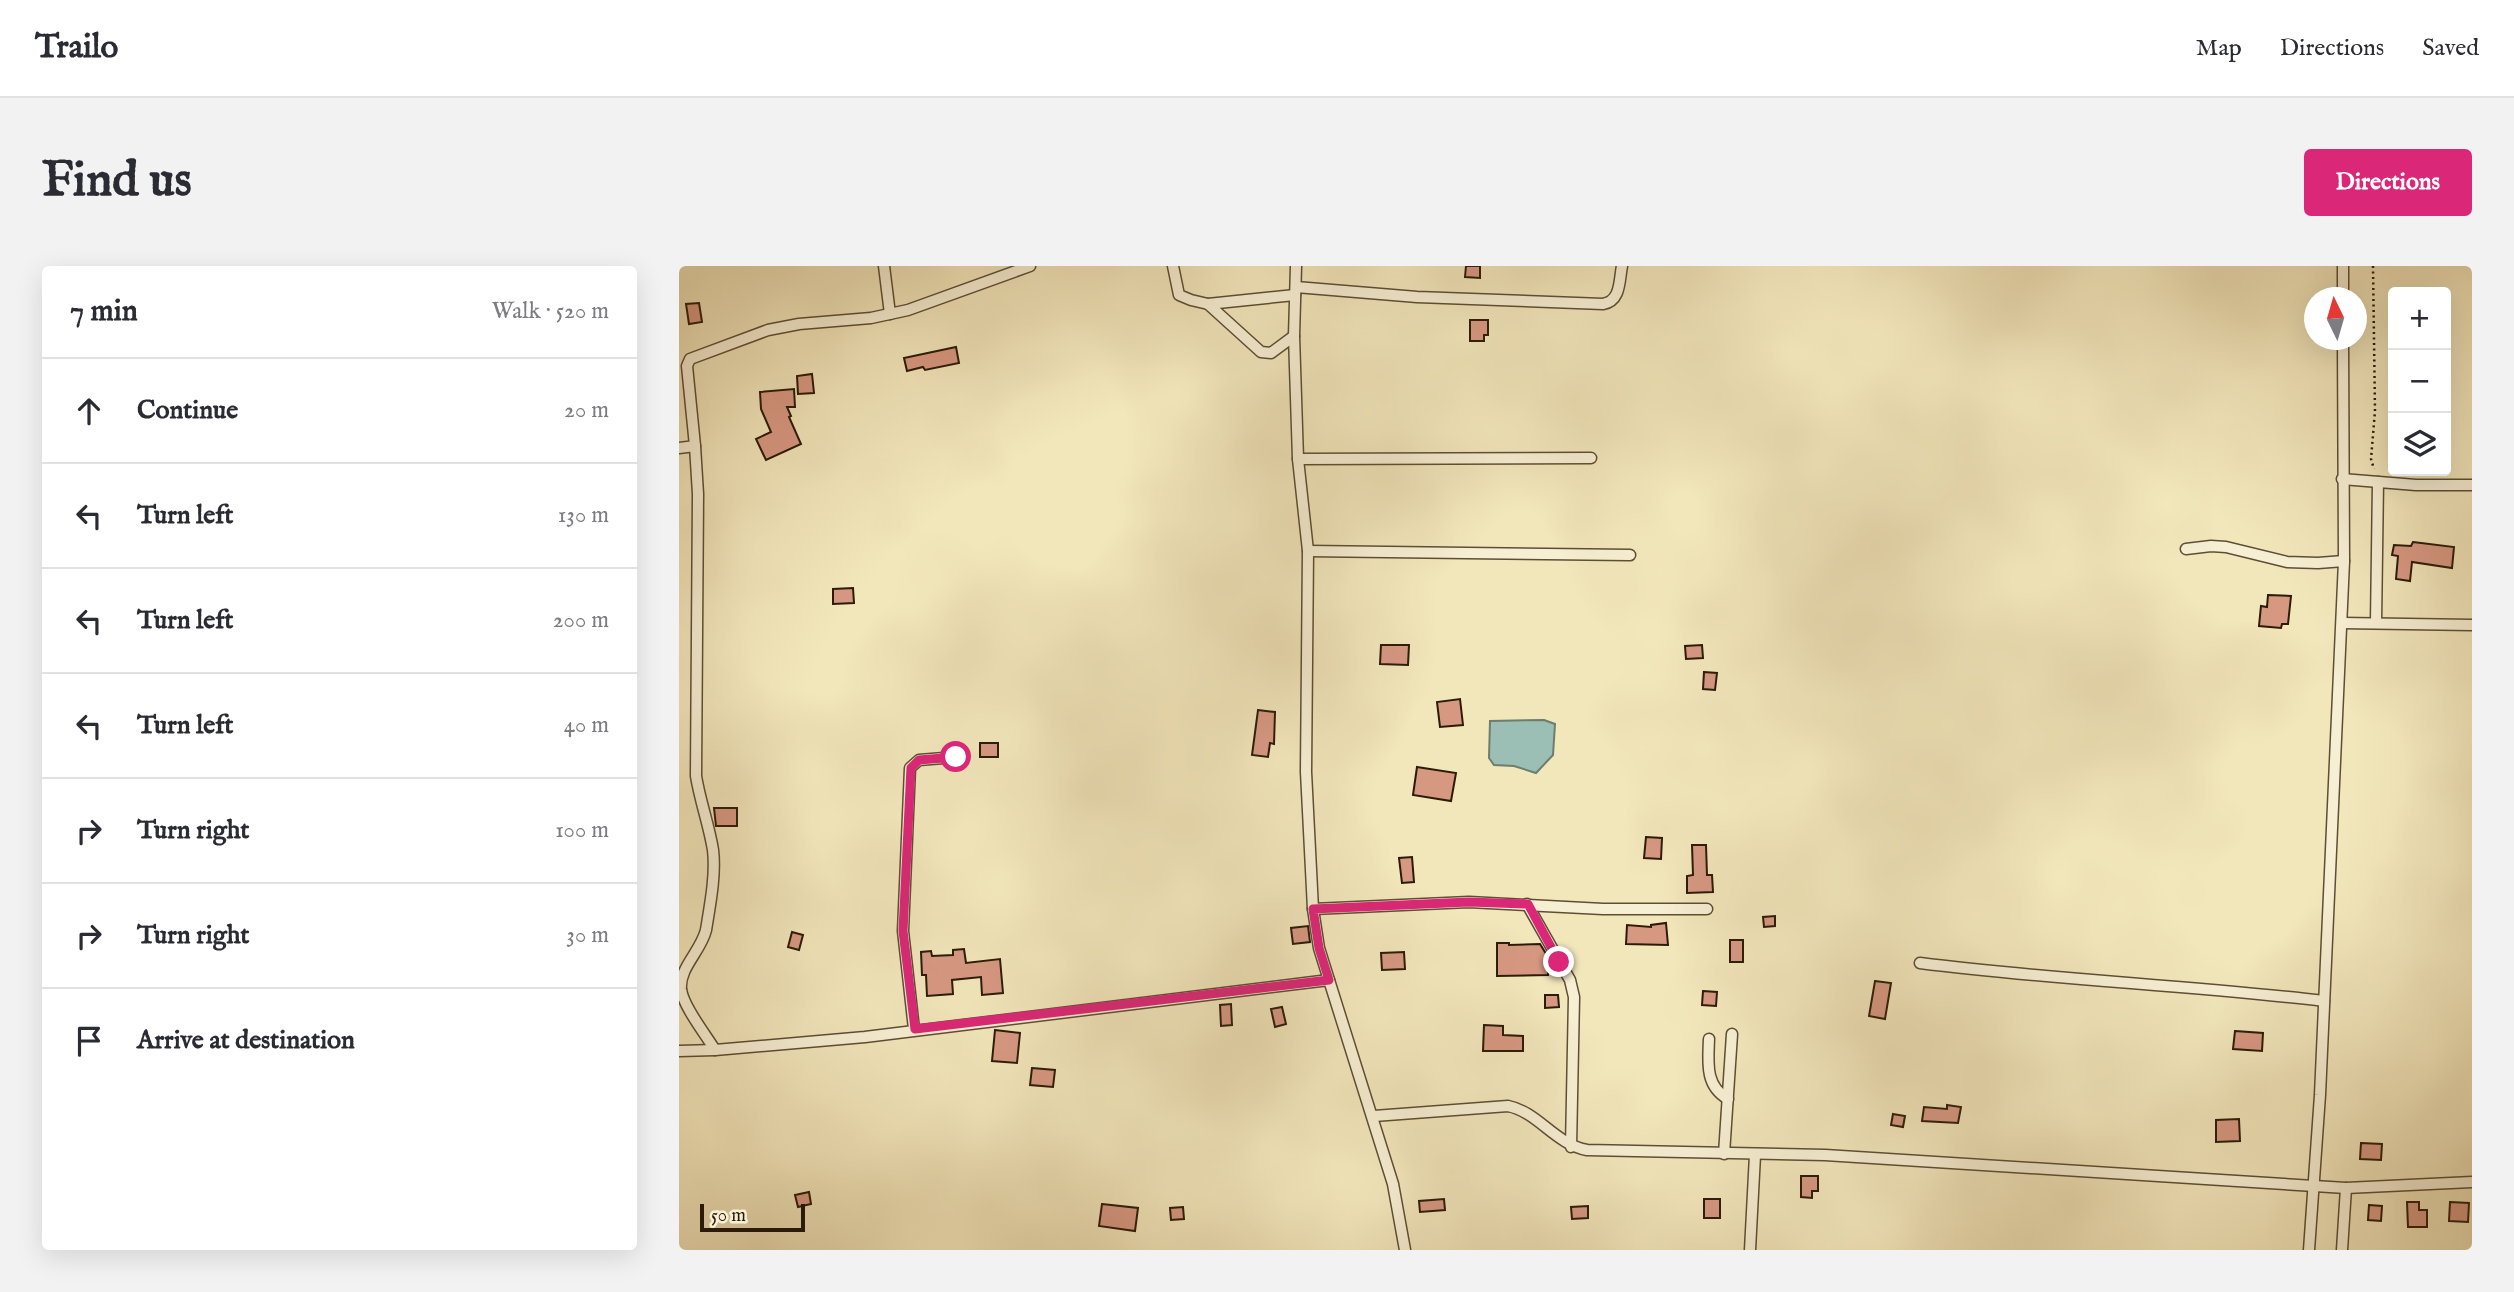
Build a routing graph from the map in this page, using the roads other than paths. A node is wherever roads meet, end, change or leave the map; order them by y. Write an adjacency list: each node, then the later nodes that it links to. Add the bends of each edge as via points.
1 (884, 266): 10 (street)
2 (1030, 266): 10 (street)
3 (1173, 266): 9 (street, via 1179,295)
4 (1296, 266): 8 (street)
5 (1622, 266): 8 (street, via 1616,299 1604,304)
6 (2343, 266): 7 (street)
7 (2343, 287)
8 (1296, 291): 9 (street); 11 (street)
9 (1208, 304): 11 (street, via 1261,352 1271,353)
10 (890, 314): 13 (street, via 768,330 690,359)
11 (1294, 336): 16 (street)
12 (2343, 350): 17 (street)
13 (695, 446): 14 (street); 37 (street, via 697,776 714,870 701,947 682,975 681,985 682,996)
14 (679, 448)
15 (1591, 458): 16 (street)
16 (1298, 459): 21 (street)
17 (2342, 479): 18 (street); 23 (street)
18 (2378, 482): 19 (street); 25 (street)
19 (2472, 485)
20 (2186, 549): 23 (street, via 2211,545 2287,562)
21 (1308, 551): 22 (street); 29 (street, via 1306,772)
22 (1630, 555)
23 (2344, 561): 24 (street)
24 (2342, 623): 25 (street); 33 (street)
25 (2376, 623): 26 (street)
26 (2472, 625)
27 (956, 757): 34 (street, via 919,760 911,768 903,931)
28 (1528, 904): 29 (street); 30 (street); 41 (street, via 1570,980 1574,997)
29 (1313, 909): 32 (street)
30 (1707, 909)
31 (1920, 963): 33 (street)
32 (1329, 980): 34 (street); 40 (street)
33 (2324, 1001): 45 (street)
34 (915, 1029): 37 (street)
35 (1732, 1034): 39 (street)
36 (1709, 1039): 39 (street, via 1711,1083)
37 (715, 1050): 38 (street)
38 (679, 1051)
39 (1728, 1099): 42 (street)
40 (1374, 1116): 41 (street, via 1508,1105); 47 (street, via 1394,1184)
41 (1571, 1147): 42 (street)
42 (1724, 1154): 43 (street)
43 (1755, 1155): 45 (street, via 1882,1158); 48 (street)
44 (2472, 1182): 46 (street)
45 (2313, 1186): 46 (street); 49 (street)
46 (2346, 1188): 50 (street)
47 (1405, 1250)
48 (1750, 1250)
49 (2309, 1250)
50 (2342, 1250)

